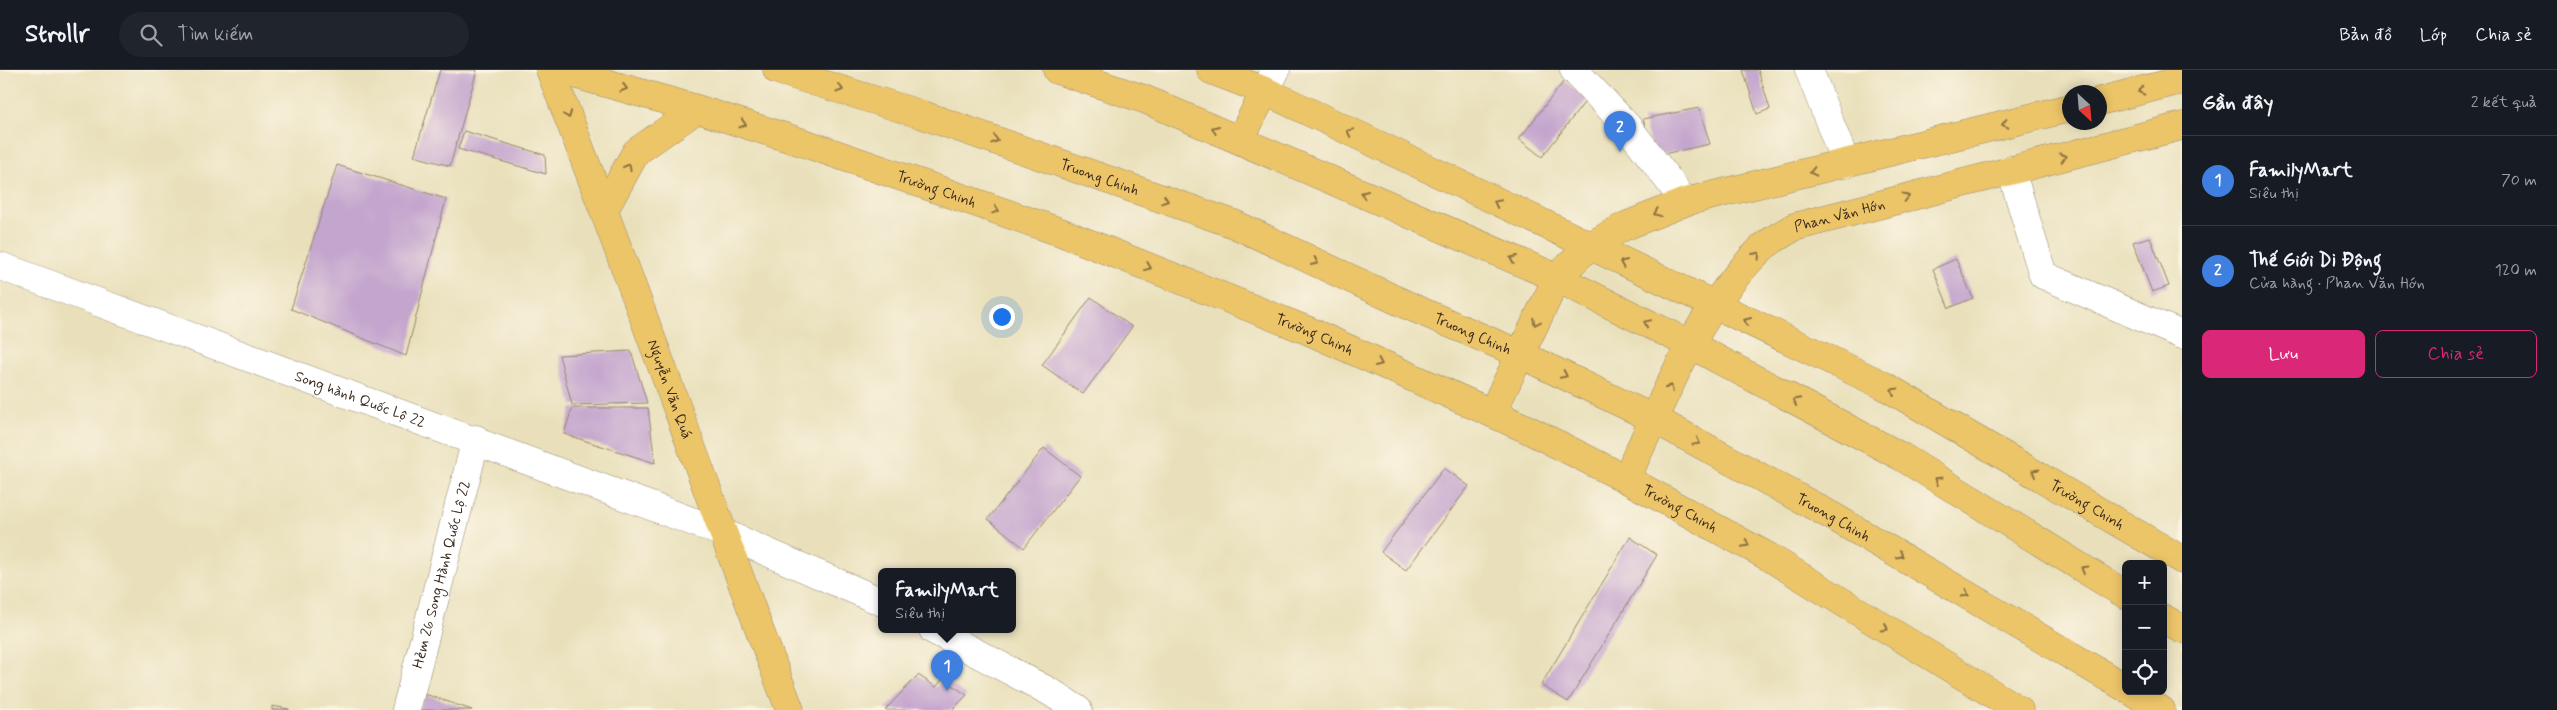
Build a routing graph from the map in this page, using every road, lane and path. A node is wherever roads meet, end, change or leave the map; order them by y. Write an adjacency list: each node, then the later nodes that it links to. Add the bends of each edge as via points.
1 (550, 70): 18 (main road, Nguyễn Văn Quá, one-way to 18)
2 (560, 70): 11 (main road, Trường Chinh, one-way to 11)
3 (777, 70): 25 (main road, Truong Chinh, one-way to 25, via 923,114 1234,224)
4 (1057, 70): 14 (main road, one-way to 4, via 1144,100)
5 (1211, 70): 9 (main road, Trường Chinh)
6 (1574, 70): 17 (street, via 1628,127)
7 (1809, 70): 15 (street)
8 (2182, 80): 10 (main road, one-way to 10)
9 (1270, 81): 14 (main road); 19 (main road, Trường Chinh, one-way to 9)
10 (2107, 99)
11 (697, 109): 18 (main road, one-way to 11, via 636,152); 26 (main road, Trường Chinh, one-way to 26, via 1063,233 1309,332)
12 (2062, 110): 15 (main road, one-way to 15)
13 (2182, 126): 16 (main road, Phan Văn Hớn, one-way to 13)
14 (1240, 140): 21 (main road, one-way to 14)
15 (1846, 164): 17 (main road, one-way to 17)
16 (2011, 170): 22 (main road, Phan Văn Hớn, one-way to 16, via 1763,248 1794,227); 23 (street, via 2043,275)
17 (1685, 202): 19 (main road, one-way to 19, via 1623,227)
18 (604, 210): 30 (main road, Nguyễn Văn Quá)
19 (1588, 246): 21 (main road); 22 (main road, Trường Chinh, one-way to 19)
20 (0, 266): 28 (street, Song hành Quốc Lộ 22)
21 (1557, 278): 24 (main road, one-way to 21); 25 (main road, one-way to 25)
22 (1714, 306): 24 (main road, Phan Văn Hớn); 31 (main road, Trường Chinh, one-way to 22, via 1883,385)
23 (2182, 335)
24 (1691, 345): 27 (main road, Phan Văn Hớn, one-way to 24); 32 (main road, one-way to 24, via 1902,457)
25 (1520, 354): 26 (main road); 27 (main road, Truong Chinh, one-way to 27)
26 (1492, 413): 29 (main road, Trường Chinh)
27 (1654, 419): 29 (main road, Phan Văn Hớn); 37 (main road, Truong Chinh, one-way to 37, via 1832,516)
28 (476, 439): 30 (street, Song hành Quốc Lộ 22); 39 (street, Hẻm 26 Song Hành Quốc Lộ 22)
29 (1626, 479): 42 (main road, Trường Chinh, one-way to 42, via 1769,557)
30 (721, 532): 33 (street); 40 (main road, Nguyễn Văn Quá)
31 (2182, 560)
32 (2122, 593)
33 (878, 600)
34 (2167, 620): 35 (main road)
35 (2182, 629)
36 (939, 633): 41 (street)
37 (2122, 686)
38 (2137, 695): 43 (main road)
39 (406, 710)
40 (790, 710)
41 (1078, 710)
42 (2019, 710)
43 (2161, 710)

